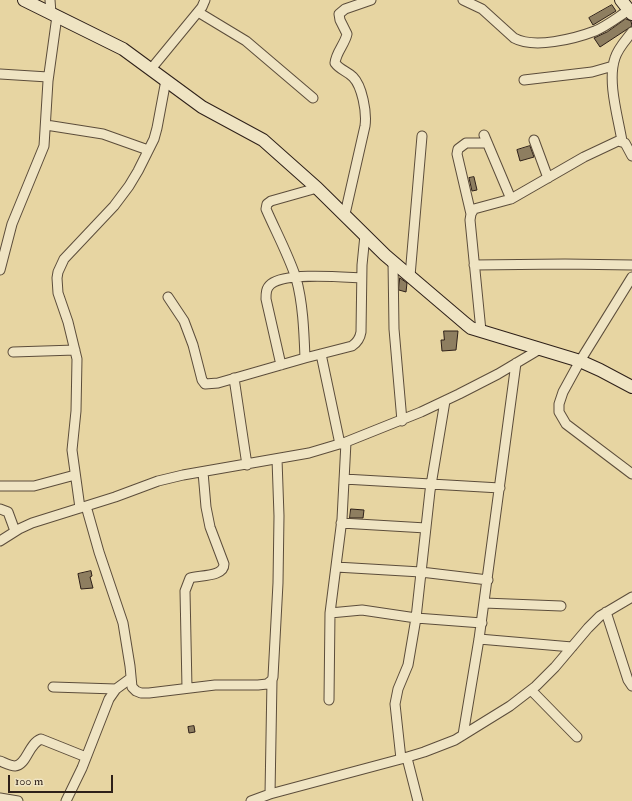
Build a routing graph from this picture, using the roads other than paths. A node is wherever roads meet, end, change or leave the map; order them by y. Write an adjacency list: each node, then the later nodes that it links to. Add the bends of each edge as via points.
1 (24, 0): 9 (street)
2 (50, 0): 9 (street)
3 (205, 0): 7 (street)
4 (371, 0): 27 (street, via 345,9 339,14 347,34 336,63 341,70 356,80 366,113)
5 (463, 0): 8 (street, via 482,9 514,38 530,43 550,43 595,31)
6 (621, 0): 8 (street)
7 (198, 12): 12 (street); 17 (street, via 246,41)
8 (630, 12)
9 (54, 15): 12 (street, via 123,49); 14 (street)
10 (632, 32): 11 (street, via 620,47)
11 (613, 66): 16 (street, via 592,72); 21 (street, via 613,92)
12 (151, 69): 15 (street)
13 (0, 74): 14 (street)
14 (48, 77): 18 (street)
15 (166, 80): 22 (street, via 158,128); 25 (street, via 202,107 263,140)
16 (524, 80)
17 (313, 98)
18 (46, 125): 22 (street, via 103,134); 33 (street, via 44,146 12,224)
19 (422, 136): 34 (street)
20 (534, 140): 24 (street)
21 (622, 141): 23 (street, via 628,146); 24 (street, via 584,157)
22 (148, 150): 41 (street, via 122,196 64,259 58,272 56,285)
23 (632, 156)
24 (548, 178): 26 (street)
25 (317, 188): 27 (street); 36 (street, via 271,201 266,206)
26 (512, 200): 28 (street, via 474,208); 28 (street, via 486,139 466,143 458,149 457,154)
27 (345, 214): 29 (street)
28 (471, 214): 31 (street)
29 (365, 235): 30 (street); 37 (street)
30 (393, 262): 34 (street); 51 (street, via 394,329)
31 (474, 265): 32 (street); 39 (street)
32 (632, 265)
33 (0, 270)
34 (410, 276): 39 (street, via 460,320)
35 (632, 276): 45 (street)
36 (295, 277): 37 (street); 44 (street, via 301,307); 47 (street, via 279,280 270,285 266,294)
37 (361, 278): 43 (street, via 360,339 352,346)
38 (168, 297): 48 (street, via 184,321 205,384)
39 (481, 331): 40 (street)
40 (540, 349): 45 (street); 46 (street)
41 (75, 350): 42 (street); 57 (street, via 76,411 72,450)
42 (14, 352)
43 (321, 354): 44 (street); 52 (street)
44 (305, 358): 47 (street)
45 (580, 361): 49 (street); 56 (street, via 563,392 559,412 573,430)
46 (516, 363): 50 (street); 61 (street)
47 (281, 365): 48 (street)
48 (234, 378): 54 (street)
49 (632, 387)
50 (444, 401): 51 (street); 59 (street)
51 (402, 421): 52 (street)
52 (343, 443): 53 (street); 58 (street)
53 (277, 459): 54 (street); 81 (street, via 278,583)
54 (247, 465): 55 (street)
55 (203, 472): 62 (street, via 154,482); 84 (street, via 210,527 224,568 217,574 190,578 187,584)
56 (632, 474)
57 (75, 475): 60 (street, via 34,486); 62 (street)
58 (344, 479): 59 (street); 64 (street)
59 (431, 484): 61 (street); 65 (street)
60 (0, 486)
61 (500, 488): 70 (street)
62 (83, 507): 66 (street); 80 (street, via 123,623)
63 (0, 509): 66 (street, via 8,512)
64 (341, 523): 65 (street); 68 (street)
65 (426, 528): 69 (street)
66 (15, 531): 67 (street)
67 (0, 541)
68 (336, 567): 69 (street); 75 (street)
69 (421, 572): 70 (street); 76 (street)
70 (488, 580): 72 (street)
71 (632, 597): 74 (street)
72 (484, 603): 73 (street); 77 (street)
73 (561, 606)
74 (606, 612): 79 (street); 82 (street)
75 (330, 613): 76 (street, via 362,610); 87 (street)
76 (416, 618): 77 (street); 91 (street, via 408,665 395,704)
77 (482, 623): 78 (street)
78 (479, 639): 79 (street); 88 (street)
79 (572, 647): 86 (street)
80 (131, 678): 84 (street, via 132,687 141,693); 85 (street)
81 (272, 680): 84 (street, via 258,685); 93 (street)
82 (632, 686)
83 (53, 687): 85 (street)
84 (187, 688)
85 (116, 689): 90 (street, via 109,699)
86 (530, 690): 88 (street, via 510,706); 89 (street)
87 (329, 700)
88 (463, 735): 91 (street, via 442,746)
89 (577, 737)
90 (86, 756): 92 (street, via 41,739 34,743 24,761 17,766); 96 (street)
91 (404, 758): 93 (street); 98 (street)
92 (0, 761)
93 (270, 794): 97 (street)
94 (0, 798): 95 (street)
95 (18, 801)
96 (66, 801)
97 (251, 801)
98 (418, 801)

